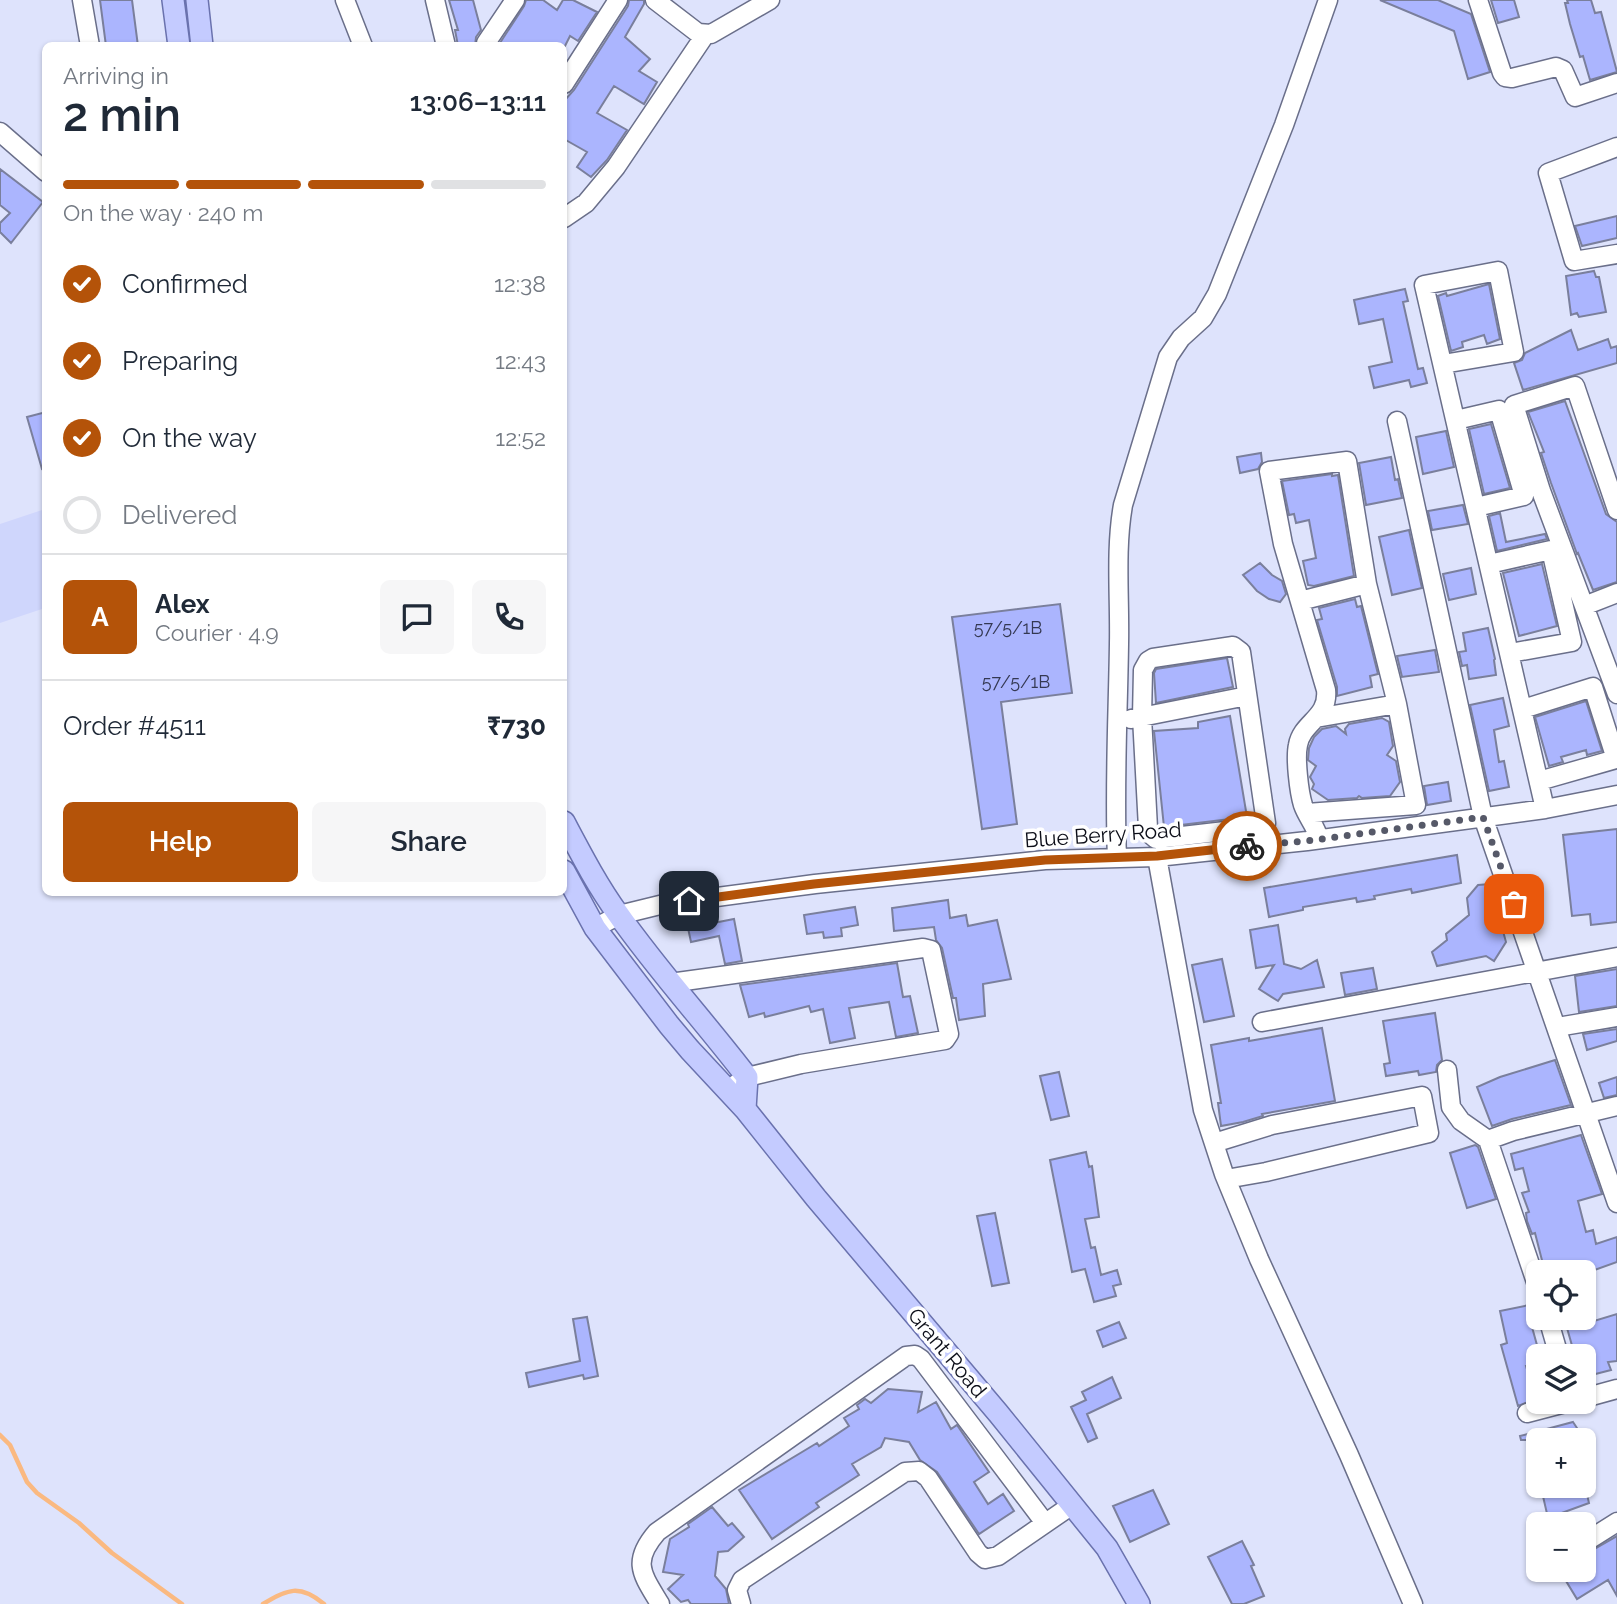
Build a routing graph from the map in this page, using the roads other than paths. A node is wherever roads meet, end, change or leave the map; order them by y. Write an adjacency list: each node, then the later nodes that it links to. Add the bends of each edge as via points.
1 (82, 0): 13 (street)
2 (173, 0): 14 (main road)
3 (197, 0): 15 (main road)
4 (345, 0): 16 (street)
5 (435, 0): 17 (street)
6 (515, 0): 18 (street)
7 (618, 0): 19 (street)
8 (655, 0): 12 (street)
9 (771, 0): 12 (street)
10 (1328, 0): 43 (street, via 1217,293 1203,318 1181,338 1160,376 1119,529)
11 (1478, 0): 20 (street, via 1505,77 1556,67 1563,70 1575,97)
12 (705, 35): 24 (street, via 616,167 586,203)
13 (89, 42)
14 (178, 42)
15 (202, 42)
16 (361, 42)
17 (445, 42)
18 (487, 42)
19 (567, 80)
20 (1617, 83)
21 (0, 132): 23 (street)
22 (1617, 147): 25 (street, via 1548,173 1574,261)
23 (42, 169)
24 (567, 216)
25 (1617, 254)
26 (1443, 364): 26 (street, via 1424,285 1498,271 1514,352); 27 (street)
27 (1456, 419): 29 (street); 29 (street, via 1499,410 1524,496)
28 (1397, 421): 48 (street)
29 (1476, 507): 31 (street)
30 (1617, 510): 35 (street, via 1575,386 1514,405)
31 (1489, 564): 36 (street); 36 (street, via 1550,550 1554,563 1572,642)
32 (1367, 584): 34 (street); 34 (street, via 1347,461 1269,471); 39 (street)
33 (1617, 593): 35 (street)
34 (1300, 601): 42 (street, via 1326,690 1325,707)
35 (1584, 606): 37 (street)
36 (1510, 653): 40 (street)
37 (1617, 694)
38 (1247, 696): 41 (street); 41 (street, via 1241,652 1236,646 1153,659 1143,670); 41 (street, via 1267,820 1260,827 1153,837 1148,828)
39 (1396, 704): 42 (street); 47 (street, via 1416,805)
40 (1523, 709): 44 (street); 44 (street, via 1592,687 1616,759)
41 (1142, 717): 43 (street)
42 (1316, 718): 47 (street, via 1298,745)
43 (1117, 721): 52 (street)
44 (1539, 781): 46 (street)
45 (1617, 795): 46 (street, Blue Berry Road)
46 (1545, 809): 48 (street, Blue Berry Road)
47 (1307, 813): 50 (street, via 1316,827)
48 (1483, 817): 50 (street, Blue Berry Road); 57 (street)
49 (567, 827): 54 (main road)
50 (1313, 840): 51 (street, Blue Berry Road)
51 (1157, 856): 52 (street, Blue Berry Road); 69 (street, via 1203,1110)
52 (1117, 858): 54 (street, Blue Berry Road, via 1045,860 814,884 664,904)
53 (567, 877): 55 (main road, Grant Road)
54 (619, 915): 55 (street, Blue Berry Road); 58 (main road)
55 (595, 928): 64 (main road, Grant Road)
56 (1617, 957): 57 (street)
57 (1537, 970): 60 (street); 61 (street)
58 (670, 983): 63 (main road); 63 (street, via 931,950 949,1034 945,1040)
59 (1617, 1017): 61 (street)
60 (1262, 1022)
61 (1557, 1027): 67 (street)
62 (1447, 1070): 68 (street, via 1451,1107 1461,1121)
63 (747, 1077): 64 (street); 66 (main road)
64 (727, 1090): 66 (main road, Grant Road)
65 (1617, 1106): 67 (street)
66 (745, 1110): 75 (main road, Grant Road)
67 (1586, 1114): 68 (street); 71 (street)
68 (1488, 1140): 72 (street)
69 (1214, 1143): 70 (street); 70 (street, via 1272,1125 1422,1096 1429,1133)
70 (1227, 1179): 82 (street)
71 (1617, 1203)
72 (1529, 1260)
73 (1617, 1389): 74 (street)
74 (1596, 1395)
75 (1072, 1504): 77 (street); 81 (main road, Grant Road, via 1107,1548)
76 (1617, 1522): 78 (street)
77 (1045, 1523): 79 (street, via 921,1359 906,1356 657,1532 645,1546 641,1561 644,1577); 80 (street, via 998,1556 985,1559 928,1478 919,1471 905,1472 742,1580 737,1590)
78 (1596, 1535)
79 (660, 1604)
80 (741, 1604)
81 (1139, 1604)
82 (1413, 1604)

